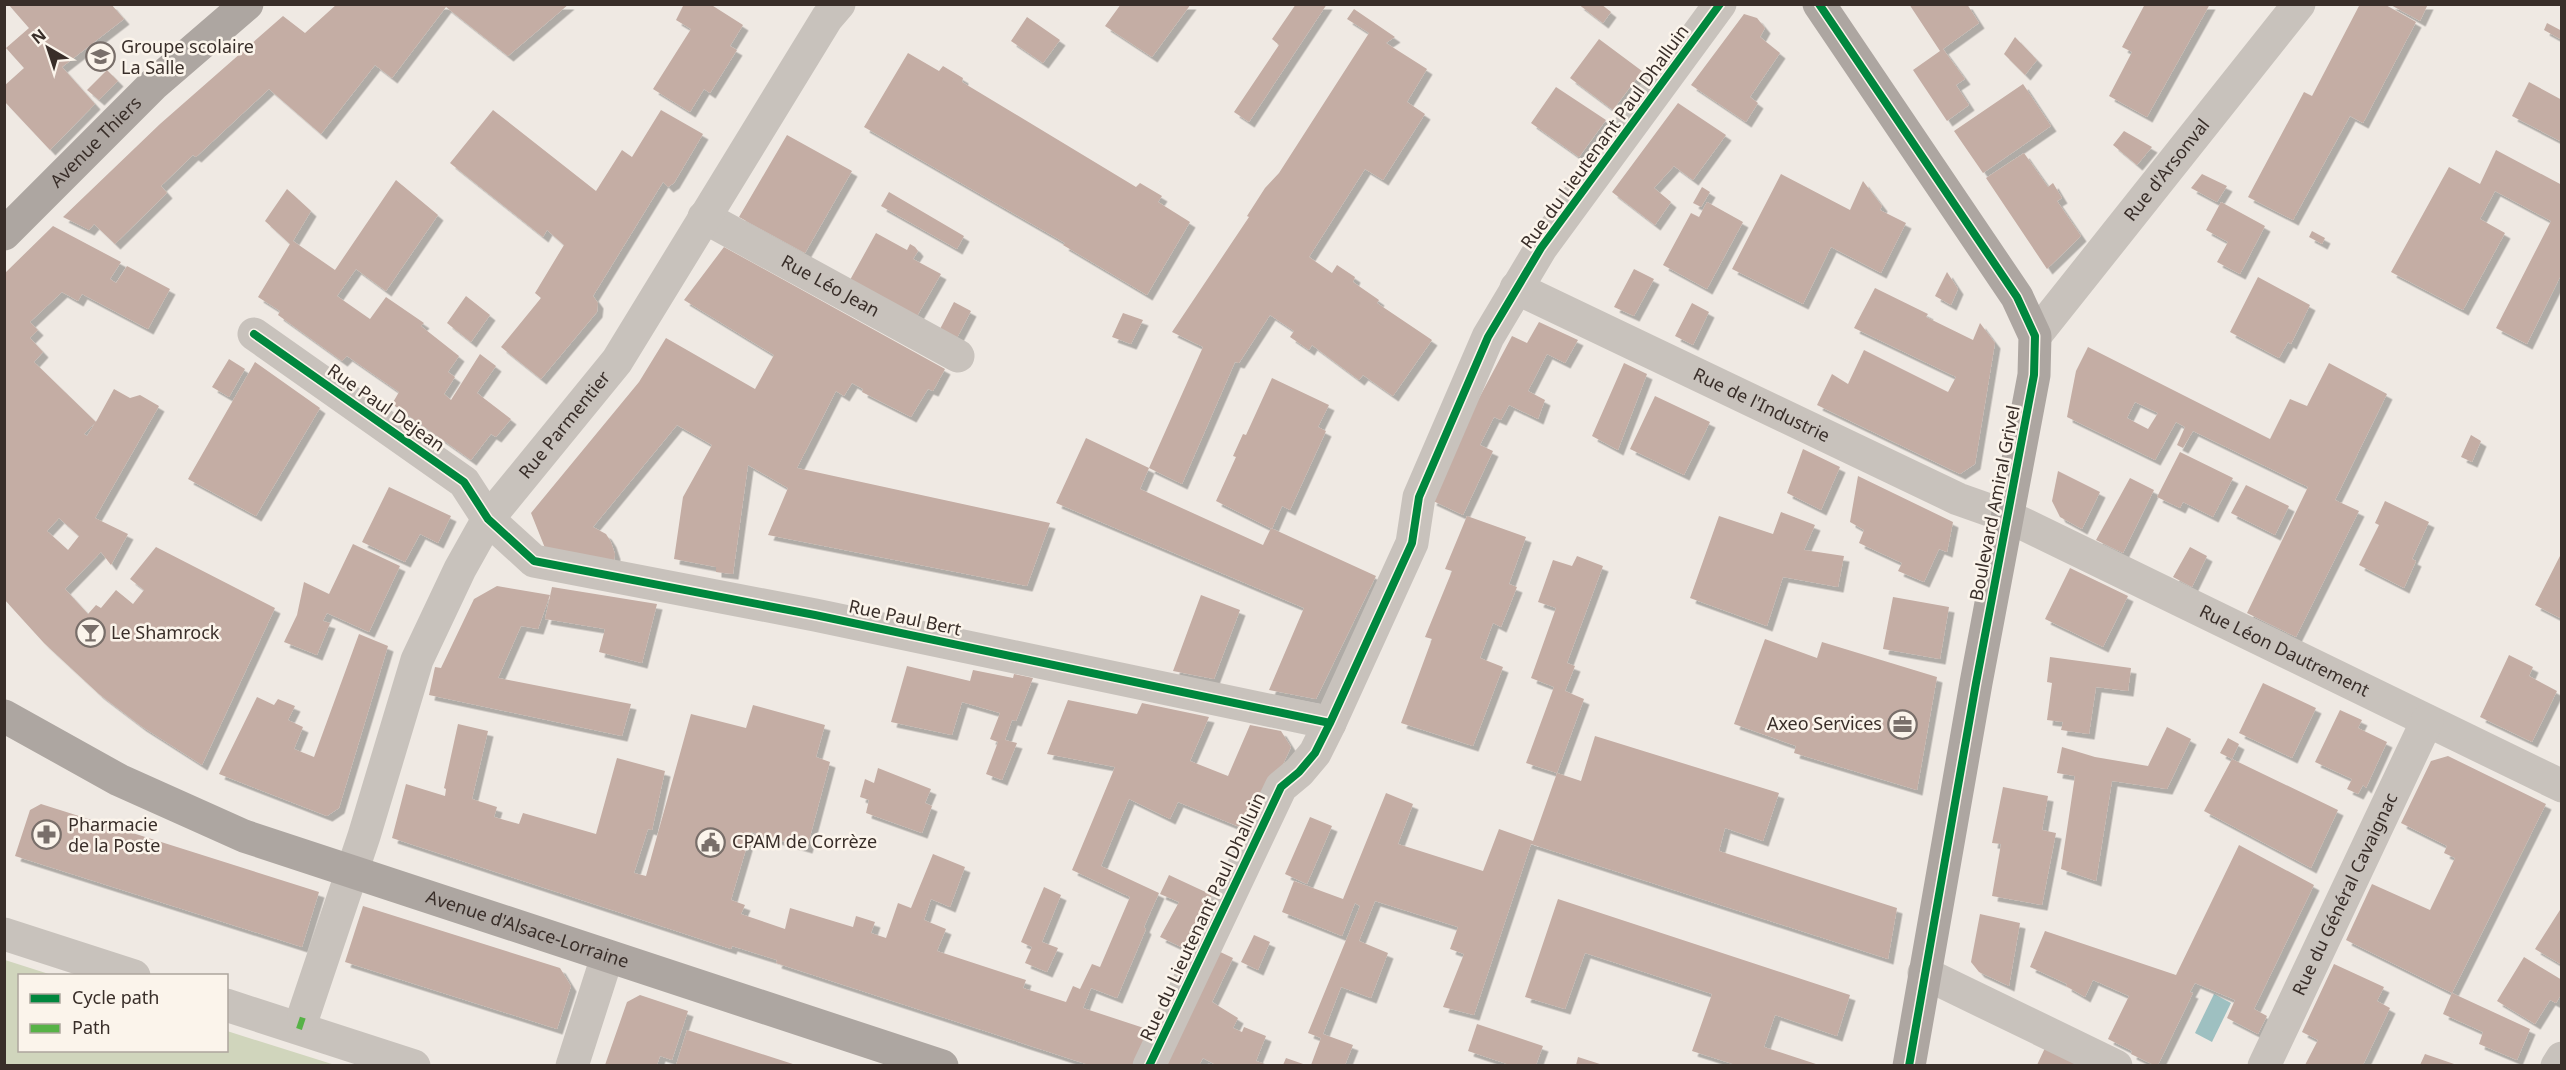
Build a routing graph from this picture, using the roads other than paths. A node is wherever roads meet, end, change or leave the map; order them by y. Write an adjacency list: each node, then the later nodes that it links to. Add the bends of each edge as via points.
1 (247, 4): 7 (main road, Avenue Thiers, via 153,85)
2 (1720, 4): 8 (street, Rue du Lieutenant Paul Dhalluin, via 1541,248)
3 (1819, 4): 10 (main road, Boulevard Amiral Grivel, via 2017,297)
4 (2299, 4): 10 (street, Rue d'Arsonval)
5 (825, 9): 6 (street, Rue Parmentier)
6 (704, 217): 11 (street, Rue Léo Jean); 13 (street, Rue Parmentier, via 617,362)
7 (4, 234)
8 (1516, 288): 12 (street, Rue de l'Industrie, via 1958,499); 16 (street, Rue du Lieutenant Paul Dhalluin, via 1488,337 1439,445 1419,497 1412,543)
9 (254, 334): 13 (street, Rue Paul Dejean, via 464,482)
10 (2035, 336): 12 (main road, Boulevard Amiral Grivel, via 2034,375)
11 (958, 356)
12 (2009, 517): 15 (street, Rue Léon Dautrement); 21 (main road, Boulevard Amiral Grivel)
13 (488, 519): 16 (street, Rue Paul Bert, via 534,561 815,615); 18 (street, Rue Parmentier, via 417,660)
14 (4, 716): 18 (main road, Avenue d'Alsace-Lorraine, via 119,780 244,836)
15 (2427, 721): 17 (street, Rue Léon Dautrement); 32 (street, Rue du Général Cavaignac)
16 (1330, 723): 29 (street, Rue du Lieutenant Paul Dhalluin, via 1315,753 1281,788)
17 (2562, 786)
18 (352, 872): 20 (main road, Avenue d'Alsace-Lorraine); 24 (street, Rue Parmentier)
19 (4, 934): 22 (street)
20 (607, 957): 27 (main road, Avenue d'Alsace-Lorraine); 28 (street)
21 (1924, 973): 30 (main road, Boulevard Amiral Grivel); 31 (street)
22 (131, 974)
23 (228, 1006): 26 (street)
24 (304, 1014)
25 (2562, 1058): 33 (street)
26 (402, 1064)
27 (934, 1064)
28 (572, 1065)
29 (1149, 1065)
30 (1909, 1065)
31 (2116, 1065)
32 (2264, 1065)
33 (2558, 1065)

